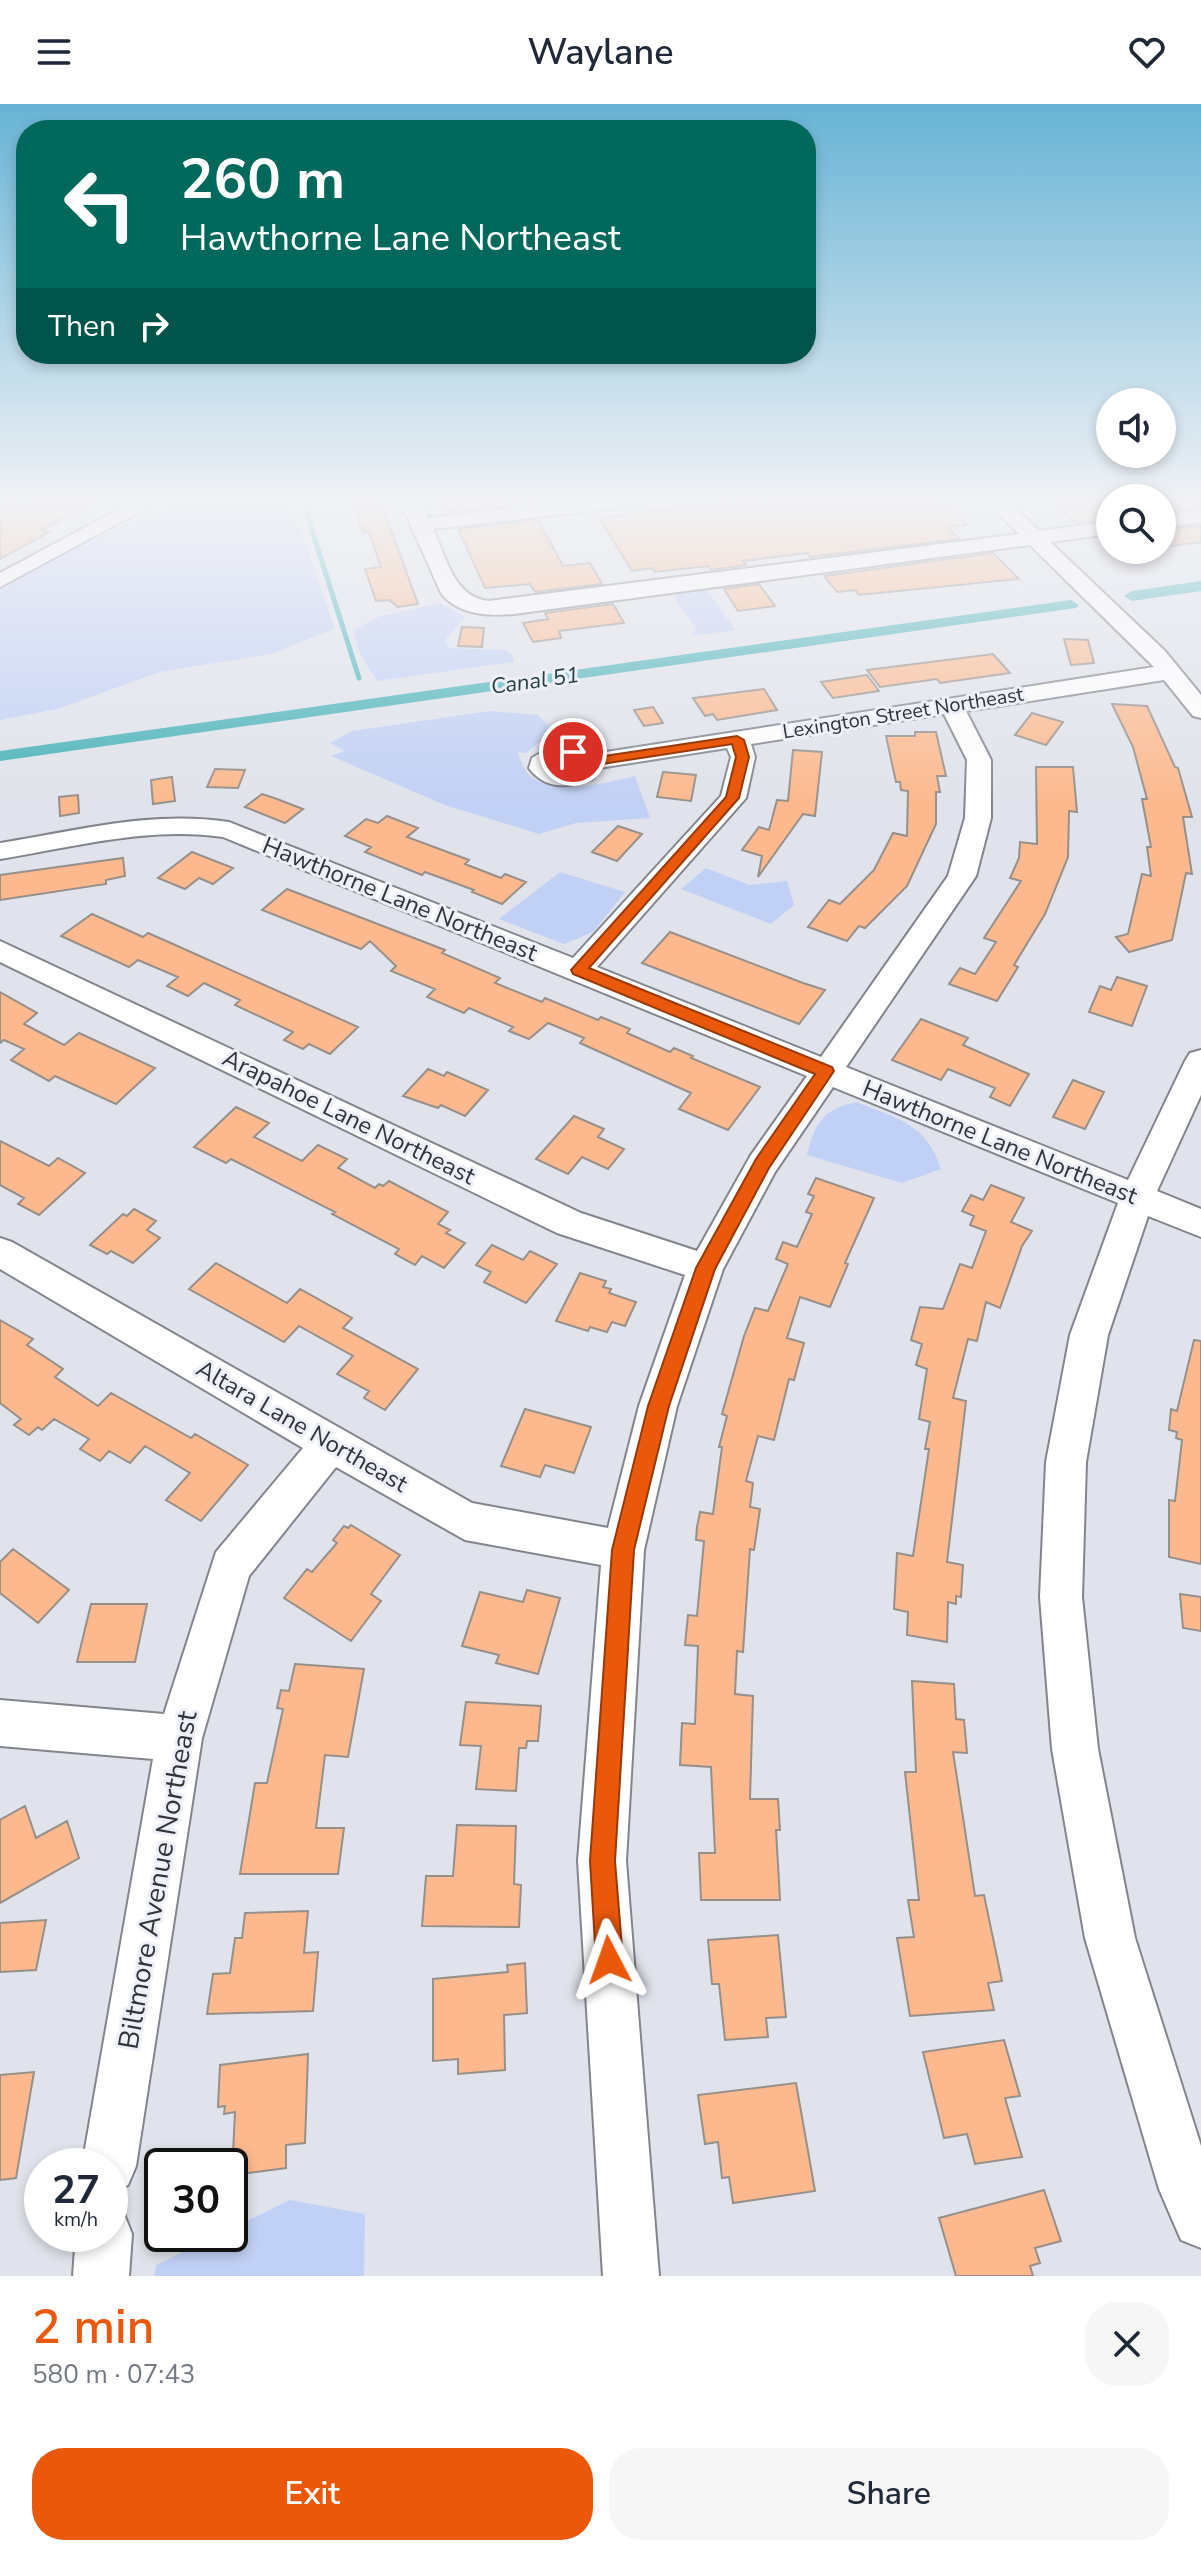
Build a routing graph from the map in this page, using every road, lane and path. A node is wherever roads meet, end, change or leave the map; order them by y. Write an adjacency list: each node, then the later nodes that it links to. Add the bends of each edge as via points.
1 (464, 600): 2 (street, via 473,606 514,607)
2 (564, 600)
3 (1097, 600): 5 (street)
4 (1201, 671): 6 (street, via 1195,681)
5 (1169, 672): 7 (street, Lexington Street Northeast); 8 (street)
6 (1201, 694)
7 (951, 705): 9 (street, Lexington Street Northeast); 15 (street, via 979,760 978,818 962,876)
8 (1201, 711)
9 (737, 740): 10 (street, Lexington Street Northeast); 13 (street, via 743,757 733,798)
10 (589, 762)
11 (0, 851): 13 (street, Hawthorne Lane Northeast, via 173,825 212,826)
12 (0, 950): 19 (street, Arapahoe Lane Northeast, via 569,1223)
13 (578, 970): 15 (street, Hawthorne Lane Northeast)
14 (1201, 1061): 16 (street)
15 (826, 1071): 16 (street, Hawthorne Lane Northeast); 19 (street, via 763,1164)
16 (1137, 1197): 17 (street, Hawthorne Lane Northeast); 25 (street, via 1089,1335 1066,1462 1061,1597 1075,1749 1110,1938)
17 (1201, 1223)
18 (0, 1252): 20 (street, Altara Lane Northeast)
19 (706, 1268): 21 (street, via 658,1406)
20 (332, 1442): 21 (street, Altara Lane Northeast, via 465,1521); 23 (street, Biltmore Avenue Northeast, via 231,1566)
21 (623, 1550): 28 (street, via 602,1861)
22 (0, 1723): 23 (street)
23 (179, 1738): 24 (street, Biltmore Avenue Northeast)
24 (112, 2148)
25 (1201, 2220)
26 (103, 2252): 27 (street)
27 (101, 2276)
28 (631, 2276)

